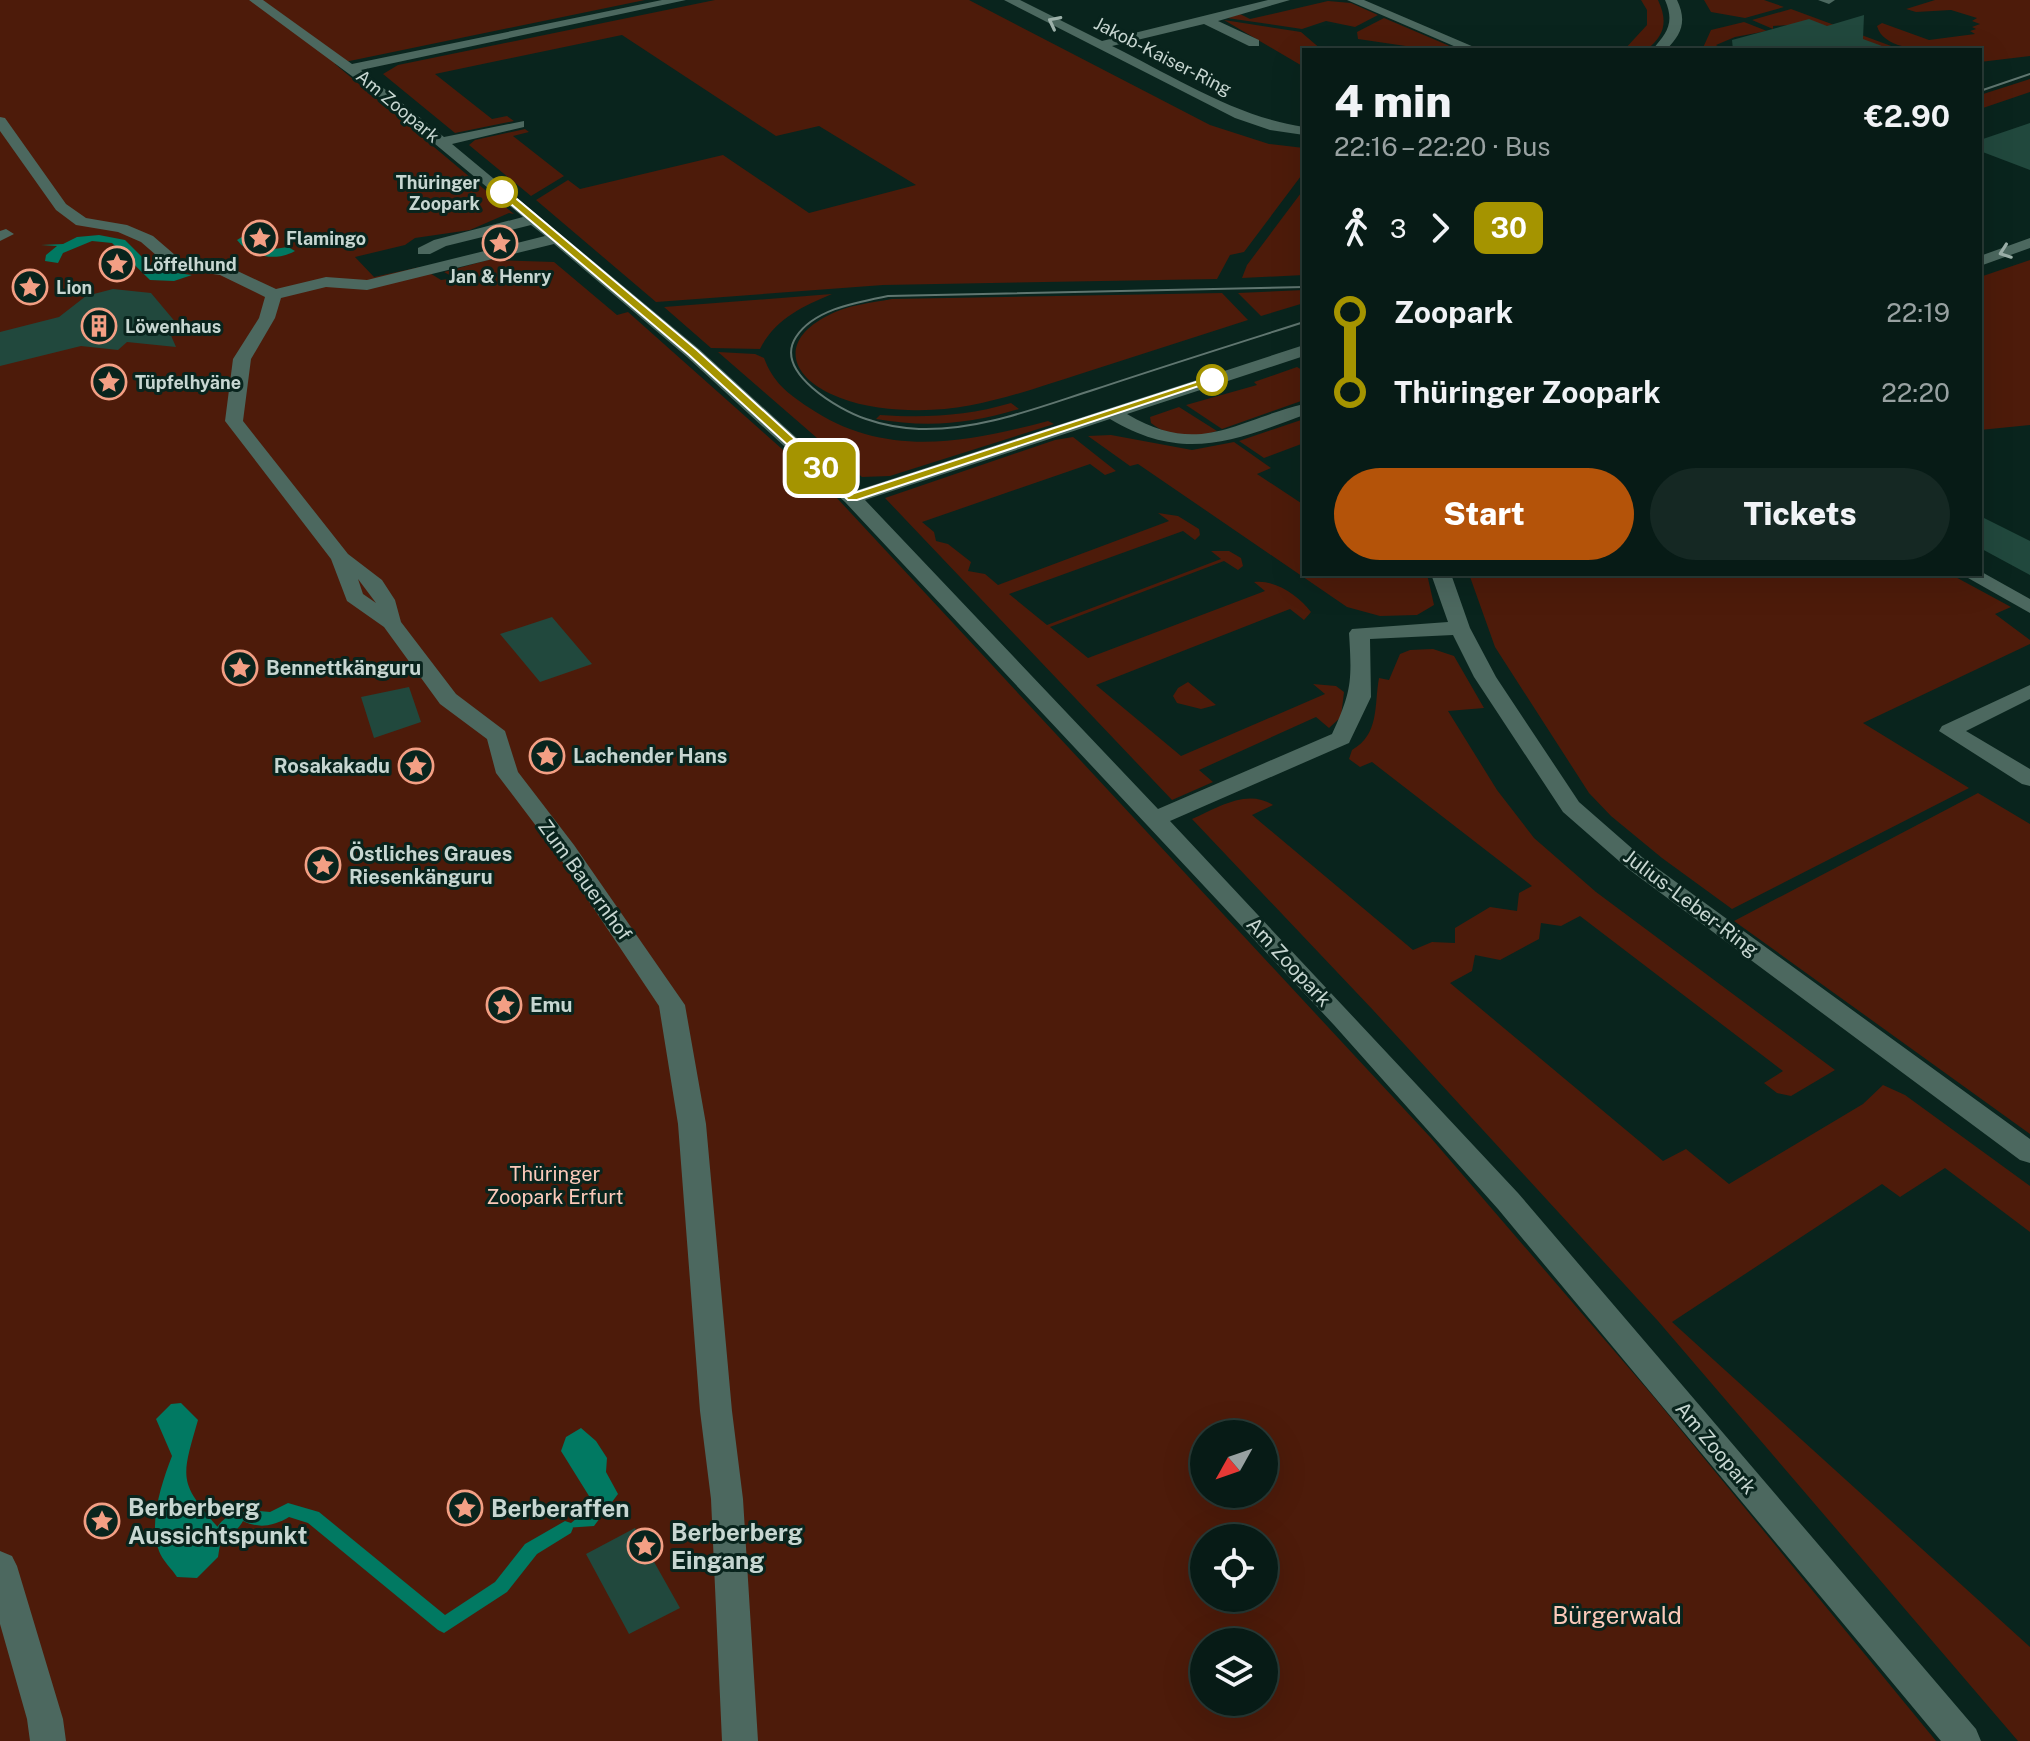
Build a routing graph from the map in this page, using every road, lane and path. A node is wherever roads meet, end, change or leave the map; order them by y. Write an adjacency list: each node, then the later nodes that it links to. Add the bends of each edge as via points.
1 (255, 0): 12 (street, Am Zoopark)
2 (680, 0): 12 (street)
3 (1010, 0): 9 (street, Jakob-Kaiser-Ring, one-way to 3)
4 (1284, 0): 7 (street)
5 (1353, 0): 10 (street)
6 (1671, 0): 11 (street, via 1678,13 1676,34)
7 (1205, 20): 8 (street); 9 (street)
8 (1254, 43)
9 (1100, 45): 15 (street, Jakob-Kaiser-Ring, via 1240,115)
10 (1469, 48)
11 (1661, 48)
12 (358, 66): 16 (street, Am Zoopark)
13 (0, 121): 24 (street, via 61,207 81,222 122,228 147,239 177,265 232,273)
14 (519, 124): 16 (street)
15 (1302, 131)
16 (440, 142): 17 (street, Am Zoopark)
17 (535, 219): 18 (street); 19 (street, Am Zoopark)
18 (518, 224): 19 (street, Am Zoopark); 21 (street)
19 (548, 241): 21 (street); 22 (street, Am Zoopark); 28 (street, Am Zoopark, via 693,353)
20 (2030, 243): 23 (street, one-way to 23)
21 (443, 254): 24 (street, via 367,285 326,282)
22 (559, 259)
23 (1982, 260)
24 (274, 295): 39 (street, Zum Bauernhof, via 267,318 242,359 234,421 341,558 354,597 391,623 448,699 497,736 507,773 672,1005 692,1124 727,1499)
25 (1302, 351): 27 (street)
26 (1302, 410): 27 (street, via 1193,441 1149,435)
27 (1112, 413): 28 (street)
28 (852, 498): 35 (street, Am Zoopark)
29 (1442, 576): 32 (street, Julius-Leber-Ring)
30 (1975, 576): 31 (street)
31 (2030, 607)
32 (1460, 628): 35 (street, via 1359,633 1360,697 1341,738); 36 (street, Julius-Leber-Ring, via 1485,677 1571,807 1635,863)
33 (2030, 691): 34 (street, via 1950,731)
34 (2030, 779)
35 (1155, 819): 40 (street, Am Zoopark, via 1508,1201)
36 (2030, 1153)
37 (0, 1566): 38 (street)
38 (48, 1741)
39 (740, 1741)
40 (1963, 1741)

